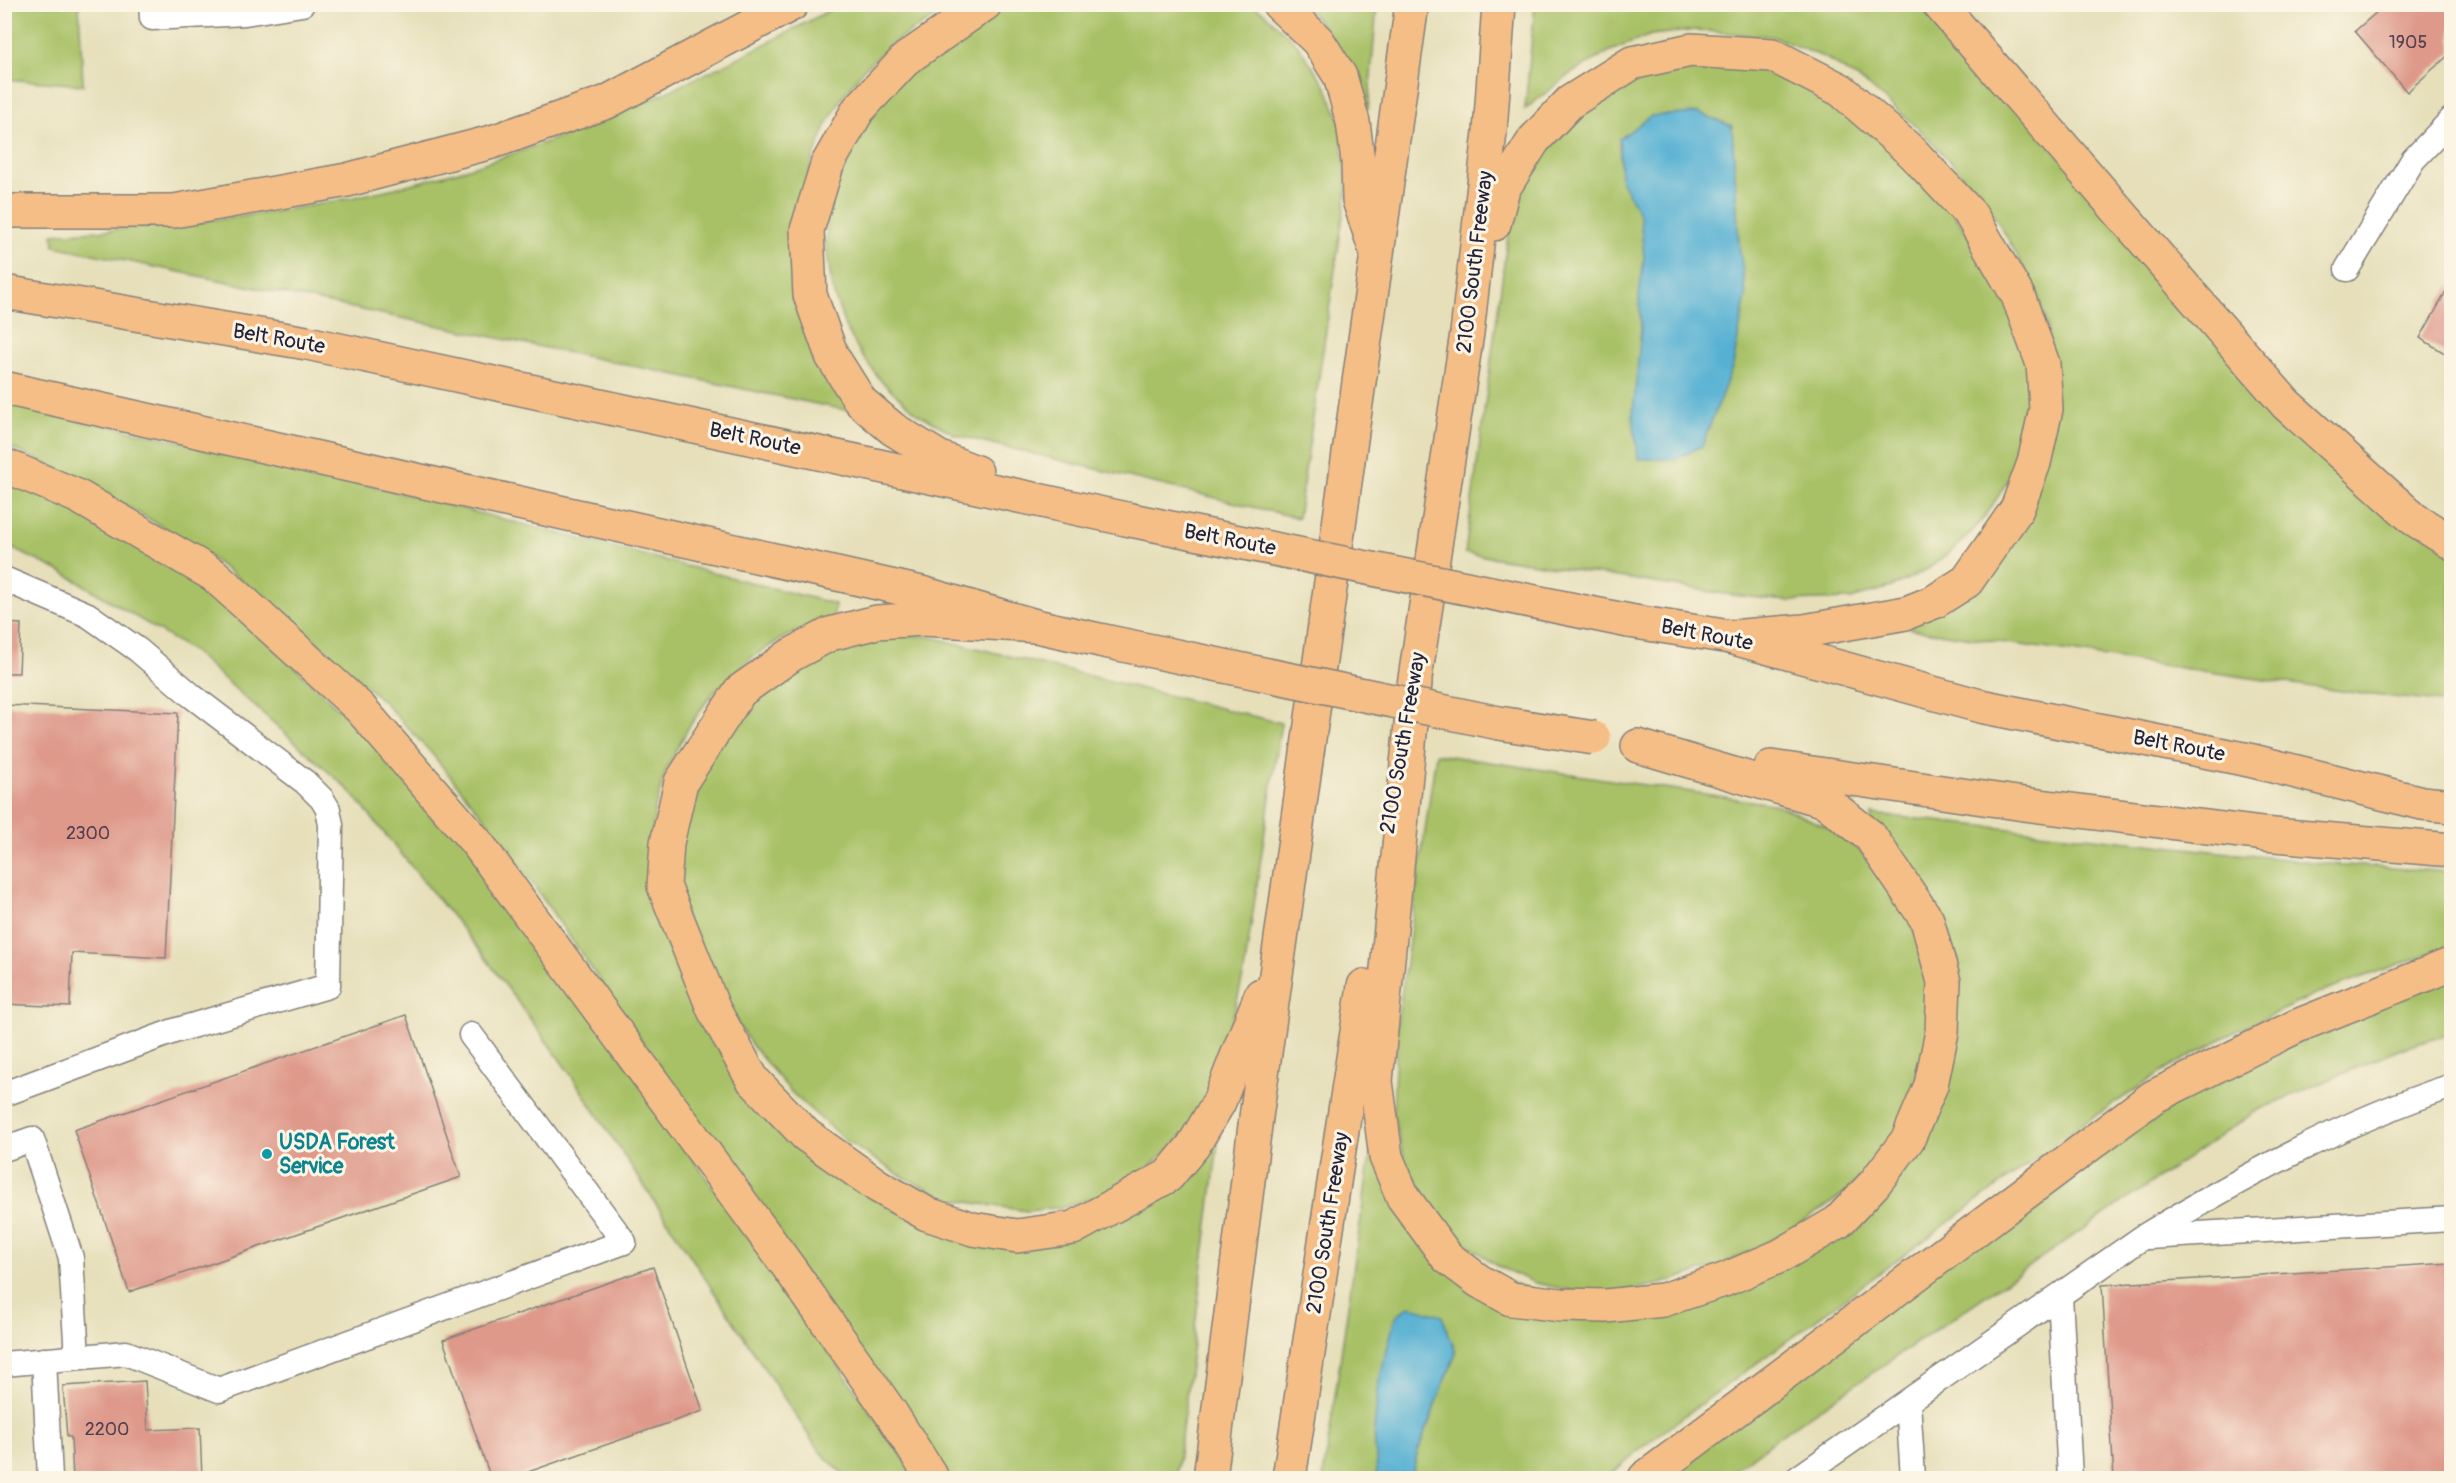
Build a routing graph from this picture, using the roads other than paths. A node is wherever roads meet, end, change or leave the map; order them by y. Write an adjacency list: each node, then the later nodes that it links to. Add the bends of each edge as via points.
1 (151, 4): 2 (lane, via 152,18 245,13)
2 (302, 4)
3 (792, 4): 10 (highway, via 607,102 492,142 346,180 174,211)
4 (985, 4): 17 (highway, via 907,58 858,110 827,165 807,230 810,295 832,356 861,402 893,429 940,458)
5 (1279, 4): 11 (highway, via 1318,41 1340,76 1353,122 1359,200)
6 (1412, 4): 11 (highway)
7 (1499, 4): 14 (highway, 2100 South Freeway, via 1490,132)
8 (1939, 4): 18 (highway, via 2286,404 2414,519)
9 (2451, 119): 12 (lane, via 2413,160)
10 (4, 211)
11 (1377, 254): 26 (highway)
12 (2347, 269)
13 (4, 292): 17 (highway, Belt Route, via 307,343)
14 (1467, 333): 21 (highway, via 1503,189 1534,140 1570,102 1632,63 1691,50 1772,55 1840,90 1913,153 1971,215 2018,296 2043,364 2046,409 2034,463 2018,509 1967,581 1934,602 1863,622); 22 (highway, 2100 South Freeway)
15 (4, 388): 20 (highway, via 911,591)
16 (4, 465): 40 (highway, via 77,496 214,575 360,708 477,843 790,1269 891,1413)
17 (1058, 504): 21 (highway, Belt Route, bridge, via 1629,621)
18 (2451, 543)
19 (4, 579): 30 (lane, via 88,615 138,650 305,782 322,799 331,825 328,986 174,1031)
20 (1036, 626): 23 (highway, bridge, via 1499,723); 26 (highway, via 923,619 877,622 830,634 791,655 740,691 681,782 667,843 664,886 714,1010 753,1080 806,1135 878,1186 927,1214 973,1229 1017,1236 1073,1228 1168,1176 1193,1146 1219,1102)
21 (1730, 637): 24 (highway, Belt Route, via 1980,706 2249,760 2422,803)
22 (1415, 683): 23 (highway, via 1376,1081 1386,1157 1403,1197 1447,1257 1511,1299 1606,1306 1663,1300 1780,1256 1838,1222 1874,1184 1908,1139 1931,1085 1942,1032 1944,982 1927,920 1870,836 1825,801); 42 (highway, 2100 South Freeway, via 1378,879)
23 (1638, 746): 25 (highway, via 2036,806 2263,834)
24 (2451, 806)
25 (2451, 850)
26 (1281, 944): 41 (highway)
27 (2451, 964): 43 (highway, via 2297,1026 2153,1097)
28 (471, 1035): 35 (lane, via 624,1242 219,1390 126,1353)
29 (2451, 1086): 33 (lane, via 2338,1130)
30 (4, 1094)
31 (4, 1149): 35 (lane, via 32,1139 71,1258)
32 (2451, 1219): 33 (lane)
33 (2143, 1237): 34 (lane)
34 (2060, 1296): 38 (lane); 46 (lane)
35 (77, 1357): 36 (lane)
36 (44, 1360): 37 (lane); 39 (lane)
37 (4, 1364)
38 (1908, 1402): 44 (lane); 45 (lane)
39 (51, 1479)
40 (932, 1479)
41 (1210, 1479)
42 (1289, 1479)
43 (1645, 1479)
44 (1798, 1479)
45 (1912, 1479)
46 (2070, 1479)

